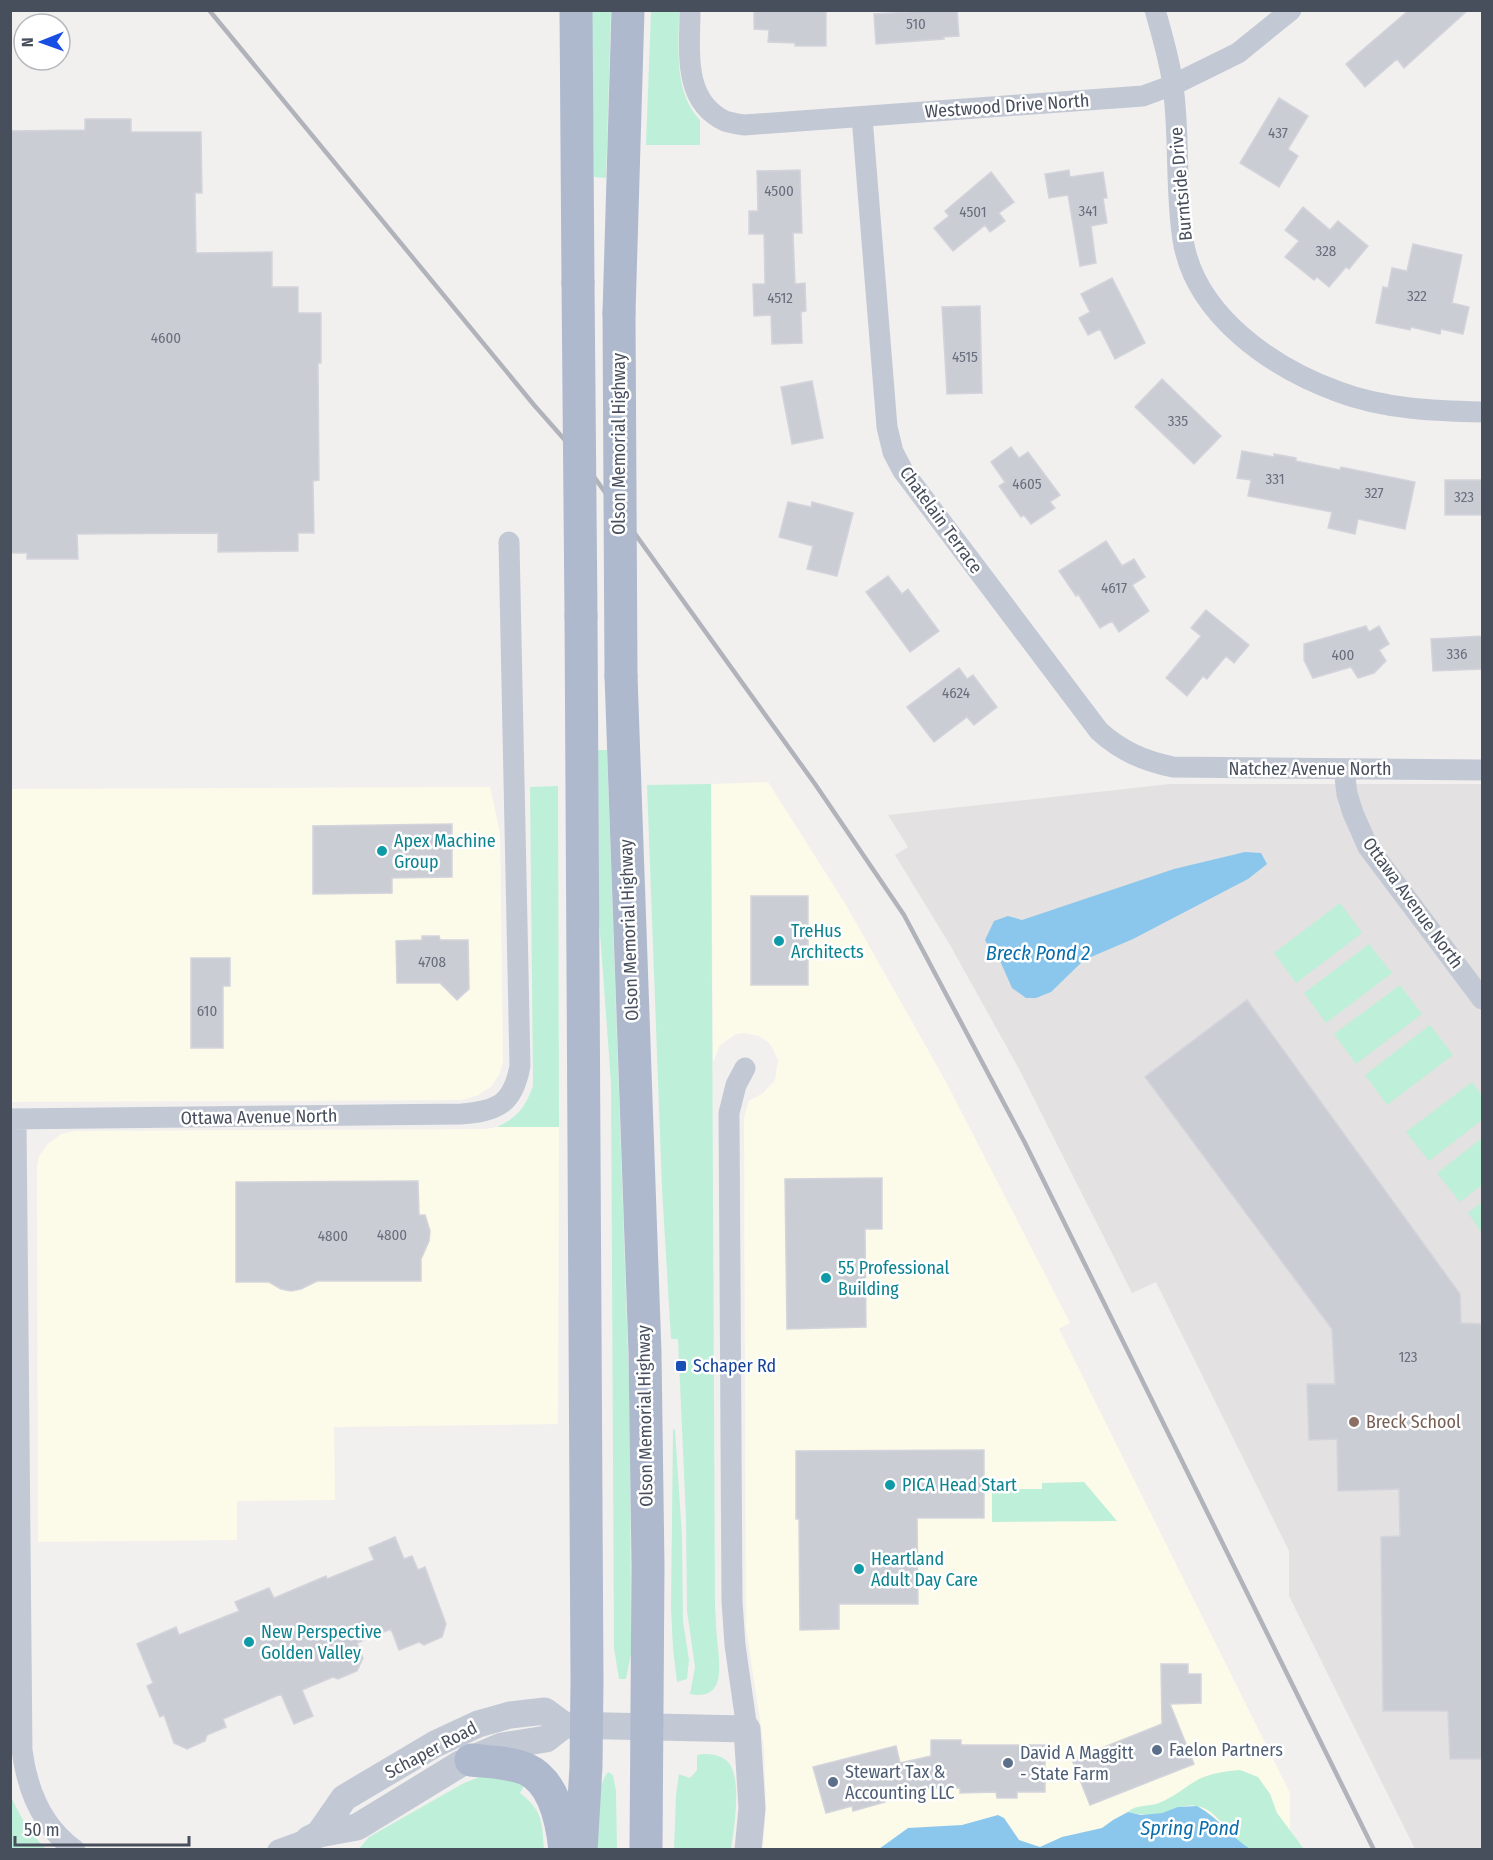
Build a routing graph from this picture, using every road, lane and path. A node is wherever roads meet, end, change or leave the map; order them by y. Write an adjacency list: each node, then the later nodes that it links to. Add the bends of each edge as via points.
1 (576, 10): 16 (main road, bridge, via 581,616)
2 (628, 10): 17 (main road, Olson Memorial Highway, bridge, via 619,313 621,676 645,1353)
3 (690, 10): 7 (street, Westwood Drive North, via 694,88 704,106 725,121 744,125)
4 (1155, 10): 6 (street, Burntside Drive)
5 (1291, 10): 6 (street, Westwood Drive North, via 1238,52)
6 (1173, 85): 7 (street, Westwood Drive North, via 1143,96); 8 (street, Burntside Drive, via 1184,241 1192,272 1209,301 1230,324 1260,351 1298,375 1341,393 1431,411)
7 (862, 117): 10 (street, Chatelain Terrace, via 887,427 893,452 903,471 1087,718 1112,743)
8 (1482, 412)
9 (509, 542): 15 (street, Ottawa Avenue North, via 520,1066 505,1102 482,1112 461,1114)
10 (1138, 758): 11 (street, Natchez Avenue North, via 1173,767)
11 (1344, 769): 12 (street, Natchez Avenue North); 13 (street, Ottawa Avenue North, via 1347,794 1368,847)
12 (1482, 770)
13 (1482, 999)
14 (745, 1068): 18 (street, via 729,1113 732,1600)
15 (13, 1119): 21 (street, via 22,1750 26,1776 38,1807 57,1834)
16 (575, 1725): 17 (street, Schaper Road); 19 (street, Schaper Road, via 546,1739 502,1746); 20 (street, Schaper Road, via 545,1711 510,1715 455,1733 344,1798); 24 (main road)
17 (647, 1727): 18 (street, Schaper Road); 25 (main road, Olson Memorial Highway)
18 (747, 1729): 26 (street, via 752,1808)
19 (471, 1760): 20 (street, Schaper Road, via 357,1827); 23 (main road, via 507,1764 536,1776 560,1815)
20 (313, 1841): 22 (street, Schaper Road)
21 (75, 1850)
22 (278, 1850)
23 (565, 1850)
24 (580, 1850)
25 (646, 1850)
26 (748, 1850)

